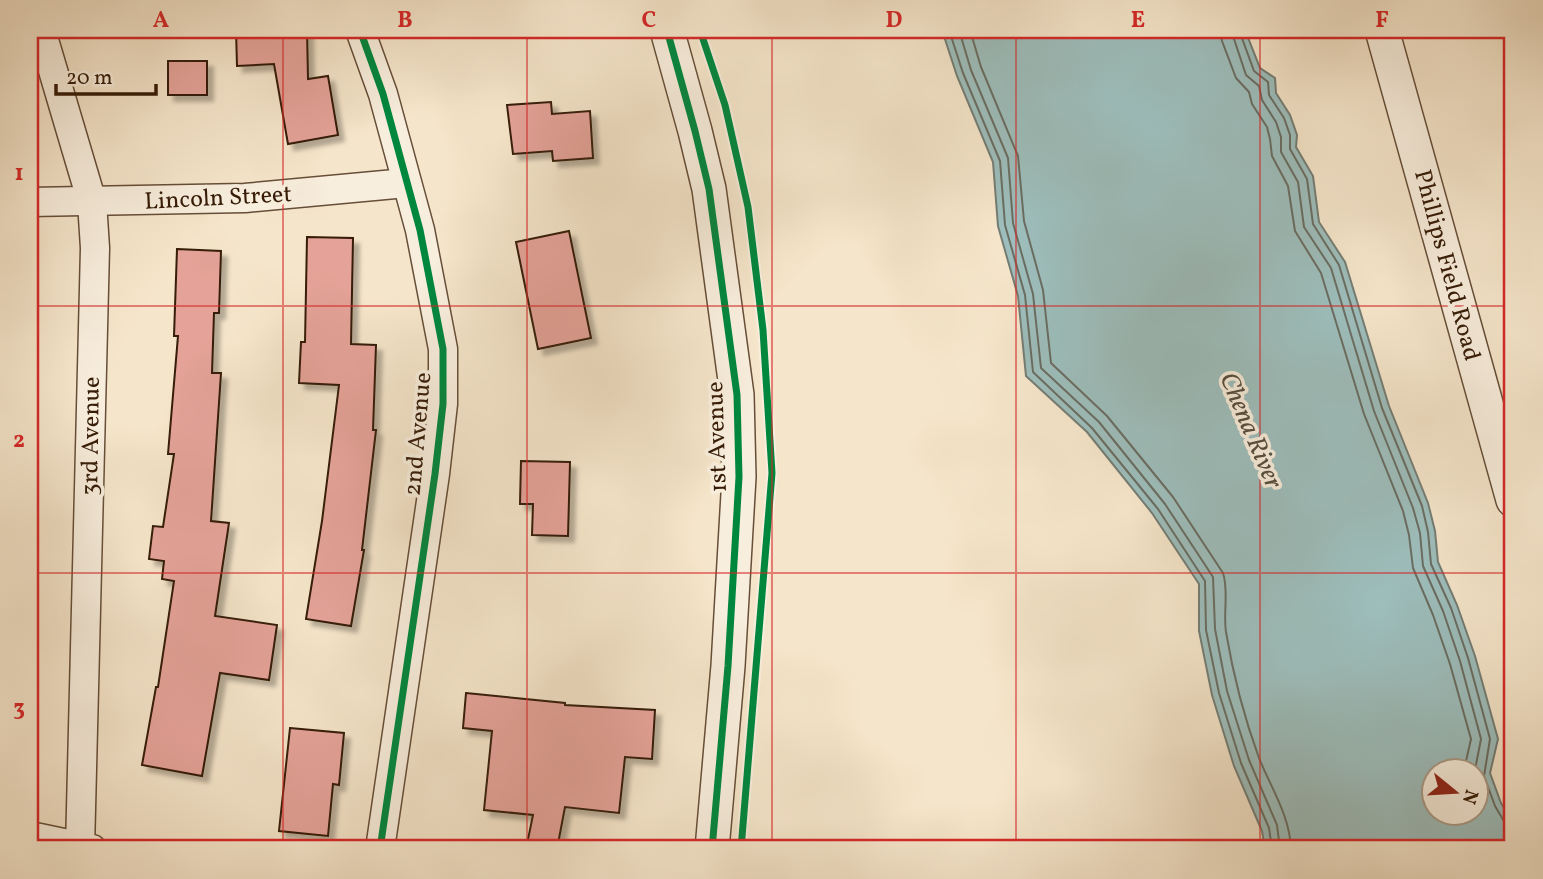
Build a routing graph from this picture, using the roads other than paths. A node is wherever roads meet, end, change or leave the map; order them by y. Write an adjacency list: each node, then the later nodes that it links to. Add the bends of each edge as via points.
1 (41, 30): 7 (street, 3rd Avenue)
2 (360, 30): 5 (street, 2nd Avenue, via 383,94)
3 (667, 30): 12 (street, 1st Avenue, via 709,189 737,395 738,504)
4 (1382, 30): 8 (street, Phillips Field Road)
5 (406, 183): 7 (street, Lincoln Street, via 245,198); 11 (street, 2nd Avenue, via 443,349 443,404)
6 (30, 202): 7 (street, Lincoln Street)
7 (92, 202): 10 (street, 3rd Avenue, via 95,248)
8 (1513, 500)
9 (30, 836): 10 (street)
10 (84, 848)
11 (380, 849)
12 (712, 849)

